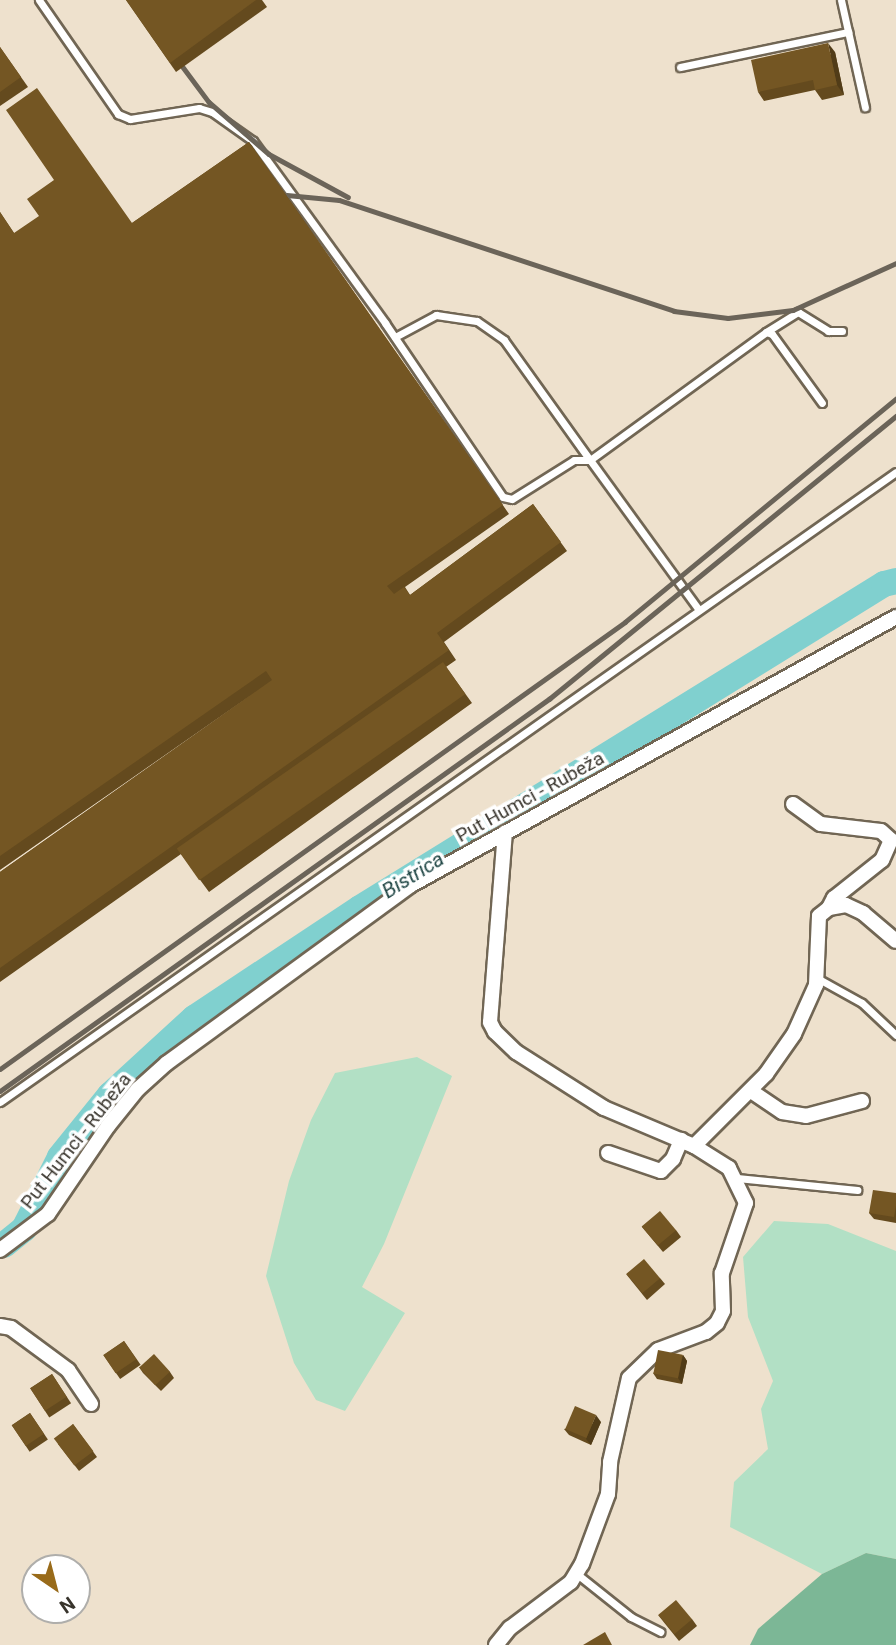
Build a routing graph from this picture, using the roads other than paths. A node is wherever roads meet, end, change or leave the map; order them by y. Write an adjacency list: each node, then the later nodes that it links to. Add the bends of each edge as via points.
1 (39, 0): 8 (lane, via 118,114 130,119 199,108 212,111 253,141)
2 (841, 0): 3 (lane)
3 (848, 32): 4 (lane); 5 (lane)
4 (680, 67)
5 (865, 107)
6 (842, 331): 7 (lane, via 828,331 798,312)
7 (766, 332): 9 (lane); 10 (lane)
8 (395, 337): 10 (lane, via 436,316 477,321 504,340); 10 (lane, via 503,497 512,499 574,460)
9 (822, 402)
10 (590, 460): 12 (lane)
11 (896, 471): 12 (lane)
12 (699, 610): 21 (lane)
13 (896, 617): 15 (street, Put Humci - Rubeža)
14 (793, 804): 16 (street, via 821,824 881,831 891,840 882,860 834,898)
15 (505, 833): 23 (street, via 490,1022 495,1032 516,1052 604,1108); 27 (street, Put Humci - Rubeža, via 411,885 167,1063 138,1088 108,1126 48,1214)
16 (829, 908): 17 (street, via 846,905 863,913); 18 (street, via 816,922)
17 (896, 941)
18 (817, 977): 19 (lane, via 862,1003); 20 (street, via 794,1034)
19 (896, 1035)
20 (751, 1091): 22 (street, via 782,1112 806,1116); 23 (street)
21 (0, 1101)
22 (862, 1101)
23 (687, 1143): 24 (street, via 661,1171); 25 (street)
24 (608, 1153)
25 (737, 1178): 26 (lane); 30 (street, via 746,1203 722,1273 723,1311 706,1332 657,1350 629,1378 610,1462 608,1494)
26 (857, 1190)
27 (0, 1250)
28 (0, 1326): 29 (street, via 11,1328 68,1370)
29 (91, 1404)
30 (576, 1573): 31 (lane, via 631,1617); 32 (street)
31 (660, 1632)
32 (496, 1645)

